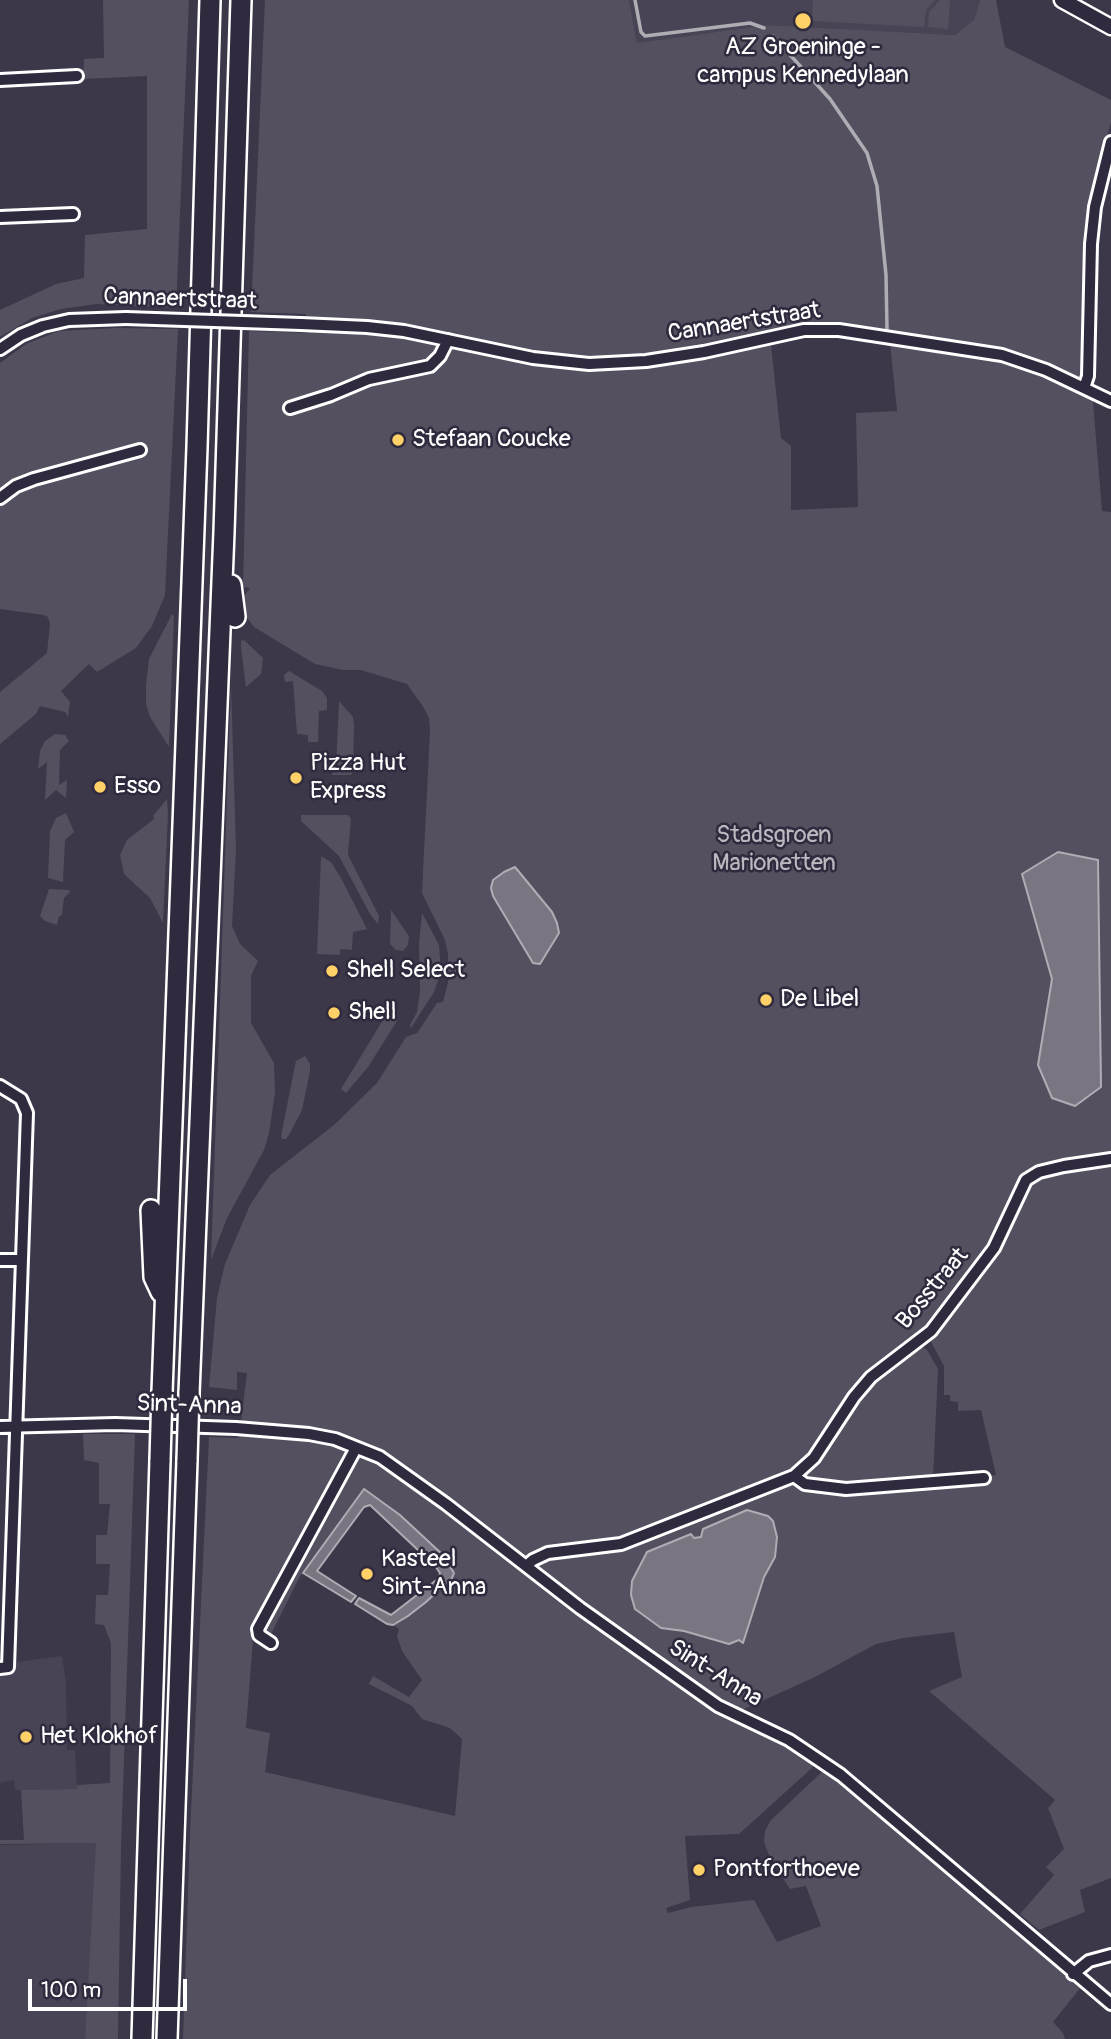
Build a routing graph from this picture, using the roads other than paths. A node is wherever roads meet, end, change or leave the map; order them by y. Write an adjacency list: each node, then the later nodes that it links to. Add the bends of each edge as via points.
1 (210, 0): 15 (highway)
2 (241, 0): 18 (highway)
3 (1062, 0): 4 (street)
4 (1111, 27)
5 (77, 76): 6 (street)
6 (0, 80)
7 (1111, 142): 12 (street, via 1091,244)
8 (73, 214): 9 (street)
9 (0, 218)
10 (448, 340): 11 (street, Cannaertstraat, bridge, via 367,327 127,318 56,323); 12 (street, Cannaertstraat, via 544,359 599,363 704,352 804,330 839,330 1002,355); 14 (street, via 430,366 369,379)
11 (0, 349)
12 (1084, 387): 13 (street, Cannaertstraat)
13 (1111, 401)
14 (290, 408)
15 (197, 447): 19 (highway); 26 (highway)
16 (140, 450): 17 (street, via 34,479)
17 (0, 498)
18 (224, 532): 20 (highway); 28 (highway)
19 (183, 537)
20 (235, 617)
21 (0, 1086): 25 (street, via 21,1099 27,1113)
22 (1111, 1159): 32 (street, Bosstraat, via 1064,1166 1026,1180 994,1248 932,1332 870,1377 814,1458)
23 (151, 1209): 26 (highway, via 154,1277)
24 (0, 1260): 25 (street)
25 (21, 1260): 29 (street)
26 (166, 1303): 40 (highway, bridge)
27 (206, 1310): 28 (highway)
28 (191, 1331): 41 (highway, bridge)
29 (17, 1425): 30 (street, Sint-Anna); 31 (street, Sint-Anna, via 236,1428 309,1434); 36 (street)
30 (0, 1427)
31 (356, 1448): 34 (street, Sint-Anna, via 395,1467); 35 (street, via 258,1629)
32 (794, 1476): 33 (street, via 805,1484 846,1489); 34 (street, Bosstraat, via 621,1544 557,1551)
33 (984, 1478)
34 (526, 1566): 38 (street, Sint-Anna, via 718,1706 789,1740 841,1775)
35 (271, 1643)
36 (4, 1667)
37 (1111, 1955): 38 (street, via 1089,1961)
38 (1073, 1974): 39 (street, Sint-Anna)
39 (1111, 2004)
40 (142, 2039)
41 (167, 2039)

